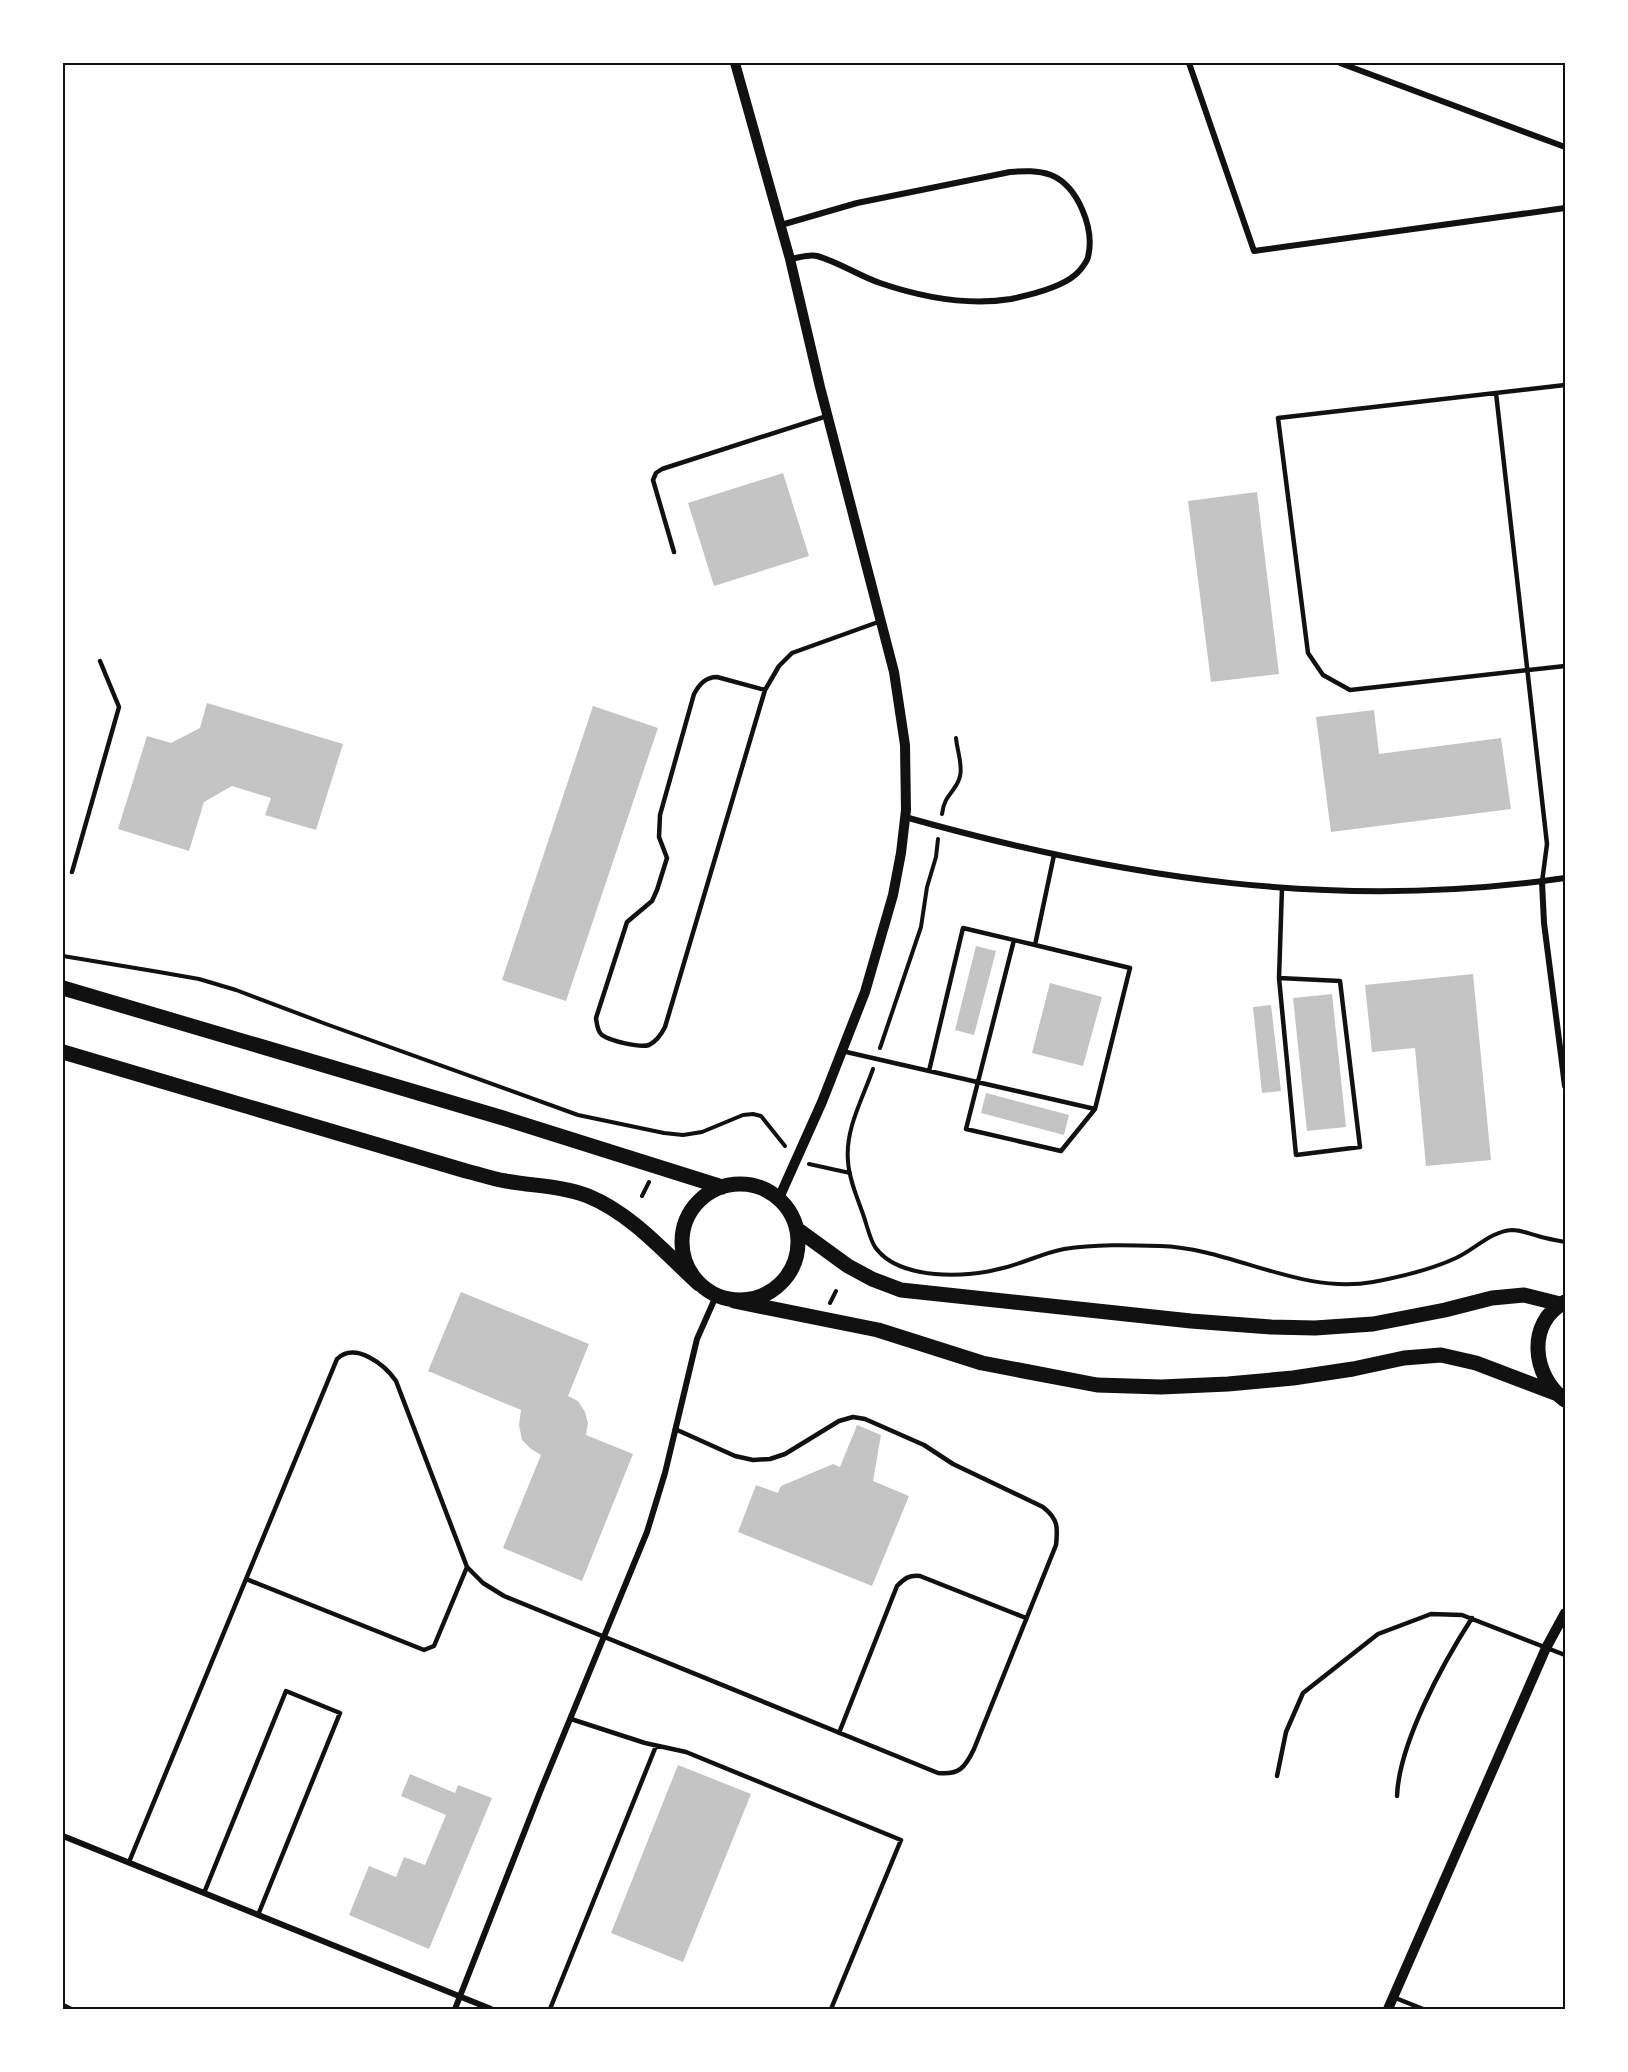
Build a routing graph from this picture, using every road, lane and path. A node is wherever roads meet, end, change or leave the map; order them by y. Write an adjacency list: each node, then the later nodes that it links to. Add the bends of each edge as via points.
1 (735, 63): 6 (street)
2 (1189, 63): 5 (street, via 1254,250)
3 (1340, 63): 4 (street)
4 (1565, 147)
5 (1565, 208)
6 (781, 225): 7 (street); 7 (street, via 857,203 1032,170 1051,175 1066,185 1077,198 1088,232 1088,258 1075,276 1044,291 976,302 880,283 815,255)
7 (790, 259): 10 (street)
8 (1565, 385): 9 (lane)
9 (1496, 393): 15 (lane); 15 (lane, via 1278,418 1308,652 1323,675 1350,690)
10 (827, 416): 11 (lane, via 656,473 653,480); 12 (street)
11 (674, 552)
12 (881, 621): 16 (lane, via 792,653); 18 (street, via 894,672 905,745)
13 (100, 662): 21 (lane, via 120,707)
14 (1565, 666): 15 (lane)
15 (1528, 670): 23 (lane, via 1547,844)
16 (765, 690): 16 (lane, via 665,1027 658,1039 648,1045 636,1046 603,1036 597,1029 596,1018 627,922 651,901 667,858 659,837 660,815 697,687 710,677 717,677)
17 (956, 738): 19 (path, via 961,775 943,802)
18 (905, 817): 19 (street); 30 (street, via 893,895 865,992)
19 (940, 826): 20 (street); 32 (path, via 921,927)
20 (1054, 855): 24 (street, via 1138,871); 26 (lane)
21 (72, 872)
22 (1565, 878): 23 (street)
23 (1542, 882): 24 (street, via 1393,892); 35 (street)
24 (1282, 888): 28 (lane)
25 (1014, 940): 26 (lane); 33 (lane, via 963,928); 34 (lane)
26 (1035, 945): 36 (lane, via 1130,968)
27 (63, 956): 37 (path, via 236,990 578,1115 683,1135 702,1132 743,1115 761,1116)
28 (1279, 978): 28 (lane, via 1296,1155 1360,1147 1340,981)
29 (63, 988): 41 (main road)
30 (842, 1050): 32 (lane); 43 (street)
31 (63, 1052): 46 (main road, via 466,1171 586,1195 614,1209 642,1231)
32 (876, 1058): 33 (lane); 39 (path, via 848,1141)
33 (929, 1071): 34 (lane)
34 (978, 1082): 36 (lane); 36 (lane, via 966,1129 1061,1151)
35 (1565, 1086)
36 (1095, 1109)
37 (786, 1148)
38 (810, 1164): 39 (path)
39 (850, 1173): 45 (path, via 875,1247 891,1262 904,1267 951,1275 980,1274 1088,1246 1160,1246 1192,1248 1316,1283 1344,1286 1440,1265 1510,1230)
40 (651, 1178): 42 (path)
41 (722, 1187): 43 (main road, via 742,1184 761,1188); 46 (main road, via 704,1196 691,1210 683,1229 682,1249)
42 (642, 1196)
43 (778, 1198): 44 (main road)
44 (797, 1229): 49 (main road, via 794,1266 784,1281 752,1300); 50 (main road, via 848,1266 901,1290 1191,1321 1315,1328 1373,1324 1492,1298 1524,1295)
45 (1565, 1242)
46 (699, 1284): 48 (main road)
47 (836, 1291): 51 (path)
48 (716, 1296): 49 (main road); 53 (street, via 698,1338)
49 (734, 1301): 52 (main road, via 878,1330 982,1363 1096,1385 1228,1384 1441,1355)
50 (1562, 1303): 52 (main road, via 1546,1319 1537,1357 1543,1377)
51 (830, 1304)
52 (1560, 1396)
53 (674, 1429): 57 (lane, via 753,1460 785,1454 839,1421 865,1419 1043,1507 1054,1516 1058,1527 1056,1545); 59 (street, via 647,1532)
54 (467, 1567): 55 (lane, via 434,1646 424,1650); 55 (lane, via 396,1381 382,1364 350,1352 337,1359); 59 (lane, via 504,1596)
55 (246, 1579): 68 (lane)
56 (1565, 1613): 60 (street)
57 (1026, 1618): 63 (lane, via 974,1749 960,1770 938,1773); 63 (lane, via 920,1576 904,1578 897,1586)
58 (1472, 1618): 60 (lane); 65 (lane, via 1431,1614 1378,1634 1303,1693 1286,1732); 66 (lane, via 1455,1644 1412,1735 1398,1778)
59 (604, 1638): 62 (street); 63 (lane)
60 (1546, 1648): 61 (lane); 72 (street)
61 (1565, 1655)
62 (571, 1719): 64 (lane); 71 (street)
63 (839, 1732)
64 (656, 1746): 77 (lane); 78 (lane, via 686,1752 901,1840)
65 (1277, 1776)
66 (1397, 1796)
67 (63, 1836): 68 (street)
68 (129, 1862): 69 (street)
69 (204, 1893): 70 (street); 70 (lane, via 286,1691 340,1713)
70 (258, 1915): 71 (street)
71 (460, 1996): 75 (street); 76 (street)
72 (1393, 1997): 79 (street); 80 (lane)
73 (63, 2006): 74 (lane)
74 (71, 2009)
75 (455, 2009)
76 (491, 2009)
77 (550, 2009)
78 (831, 2009)
79 (1388, 2009)
80 (1424, 2009)

